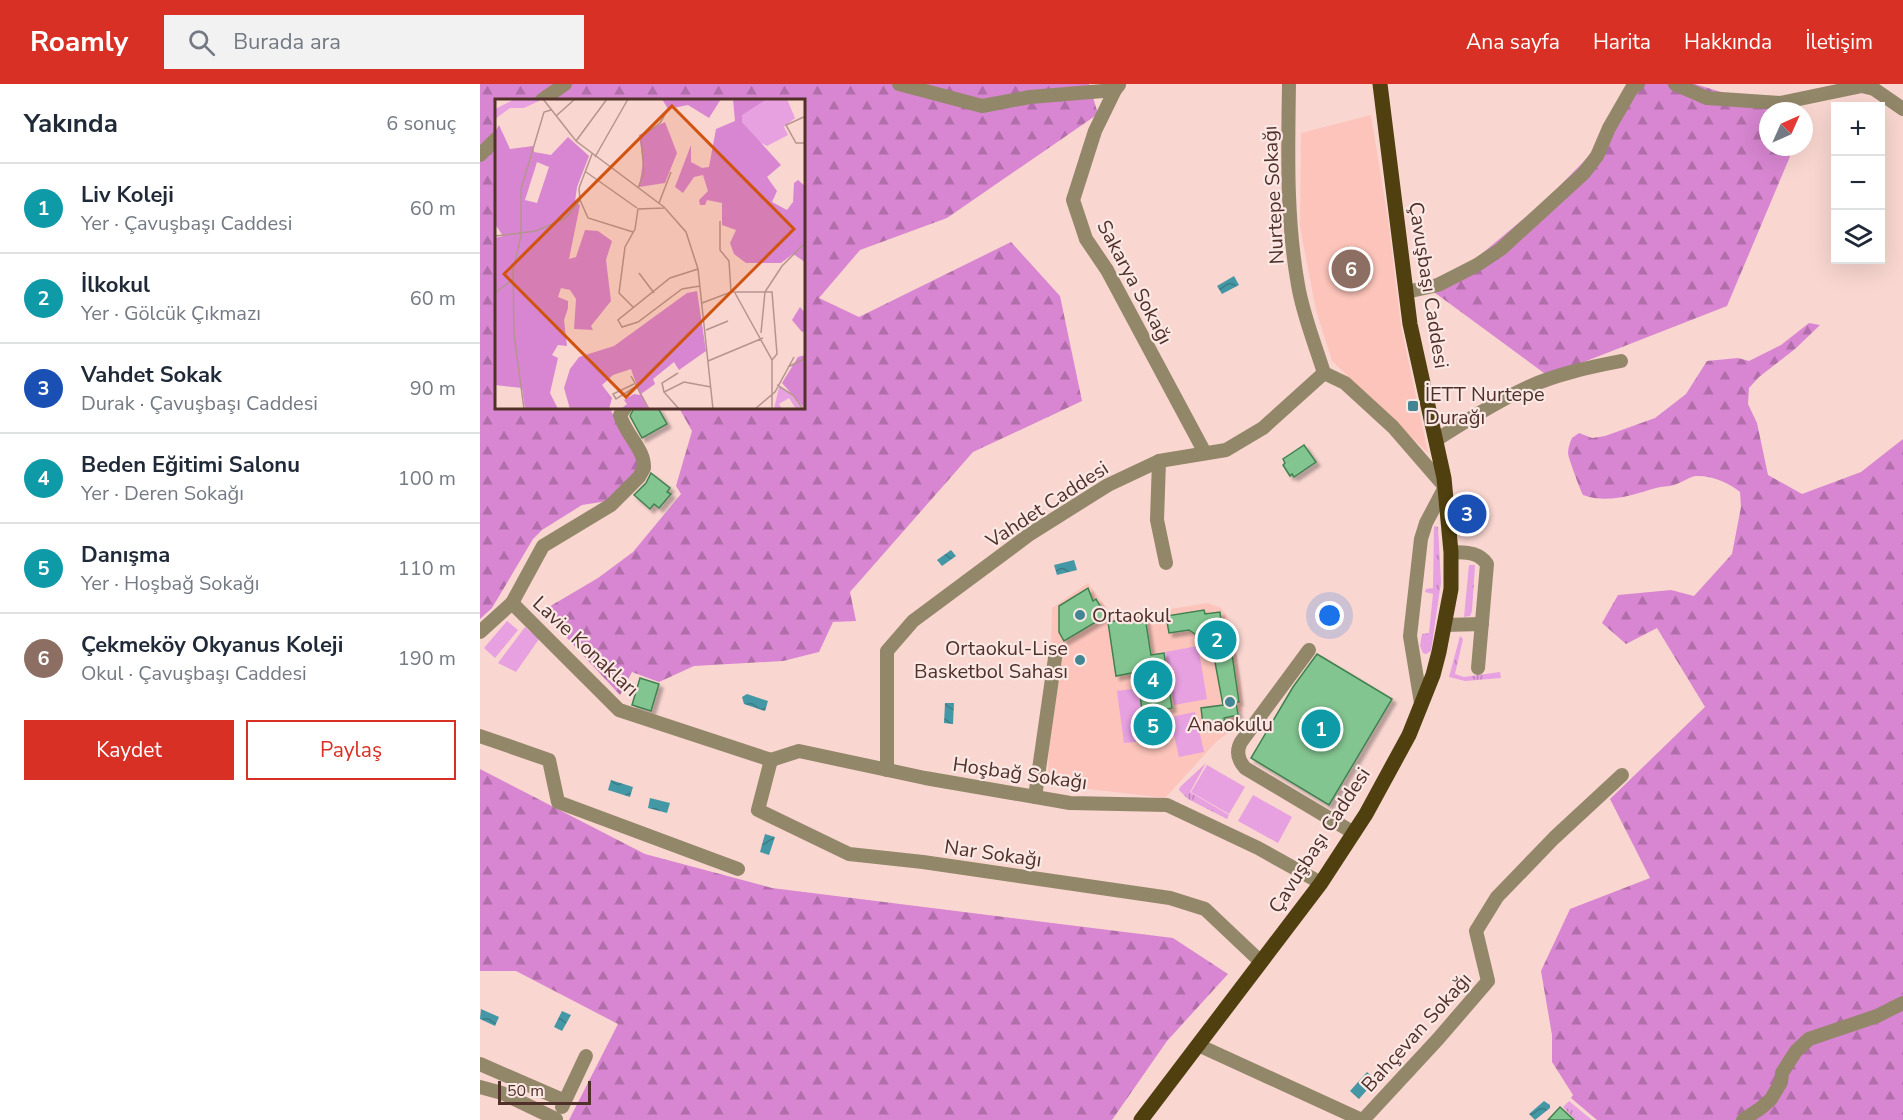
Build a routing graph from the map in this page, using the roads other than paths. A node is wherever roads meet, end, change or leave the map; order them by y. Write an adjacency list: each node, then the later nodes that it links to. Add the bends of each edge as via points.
1 (565, 84): 9 (street)
2 (899, 84): 8 (street, via 982,106)
3 (1289, 84): 15 (street, Nurtepe Sokağı, via 1289,212 1298,287)
4 (1380, 84): 13 (main road, Çavuşbaşı Caddesi)
5 (1638, 84): 13 (street, via 1632,88 1584,173 1501,249 1478,266 1438,285)
6 (1675, 84): 7 (street, via 1707,98 1780,103)
7 (1861, 85): 10 (street)
8 (1117, 87): 18 (street, Sakarya Sokağı, via 1095,131 1073,200 1086,239 1107,270)
9 (543, 99)
10 (1903, 109)
11 (489, 142): 12 (street)
12 (480, 155)
13 (1406, 292): 17 (main road, Çavuşbaşı Caddesi)
14 (1621, 361): 17 (street, via 1530,386)
15 (1324, 373): 18 (street, Vahdet Caddesi, via 1263,429 1227,450); 20 (street, via 1345,383 1393,427)
16 (624, 410): 23 (street, Lavie Konakları, via 622,422 644,468 639,477 611,505 543,546)
17 (1436, 440): 20 (main road, Çavuşbaşı Caddesi)
18 (1205, 453): 19 (street, Vahdet Caddesi)
19 (1159, 461): 22 (street, via 1157,520); 33 (street, Vahdet Caddesi, via 1108,484 1030,534 913,621 887,651)
20 (1445, 487): 21 (main road, Çavuşbaşı Caddesi); 30 (street, via 1421,539 1410,636)
21 (1451, 552): 24 (street, via 1475,554 1487,564); 25 (main road, Çavuşbaşı Caddesi, via 1451,589)
22 (1166, 563)
23 (512, 603): 26 (street, Lavie Konakları); 32 (street, Lavie Konakları, via 619,710)
24 (1482, 624): 25 (street); 29 (street)
25 (1444, 625): 30 (main road, Çavuşbaşı Caddesi, via 1433,675)
26 (480, 632)
27 (1309, 650): 36 (street, via 1241,742 1238,757 1245,768)
28 (1056, 651): 35 (street)
29 (1478, 668)
30 (1421, 703): 36 (main road, Çavuşbaşı Caddesi, via 1409,735)
31 (480, 736): 37 (street, via 549,760 558,802)
32 (771, 760): 33 (street, Hoşbağ Sokağı, via 799,751); 39 (street, Nar Sokağı, via 758,810 849,854 1170,898 1205,909)
33 (888, 770): 35 (street, Hoşbağ Sokağı)
34 (1622, 775): 48 (street, Bahçevan Sokağı, via 1497,897 1476,931 1488,981)
35 (1035, 797): 38 (street, Hoşbağ Sokağı, via 1070,803 1167,805)
36 (1354, 832): 38 (main road, Çavuşbaşı Caddesi)
37 (738, 869)
38 (1321, 883): 39 (main road, Çavuşbaşı Caddesi)
39 (1261, 962): 41 (main road, Çavuşbaşı Caddesi)
40 (1903, 1002): 49 (street, via 1877,1016 1809,1039 1782,1073 1781,1082 1768,1102)
41 (1198, 1045): 47 (main road, Çavuşbaşı Caddesi); 48 (street)
42 (586, 1056): 45 (street)
43 (480, 1064): 45 (street)
44 (480, 1087): 46 (street, via 502,1092)
45 (565, 1101): 46 (street)
46 (556, 1120)
47 (1141, 1120)
48 (1363, 1120)
49 (1743, 1120)

